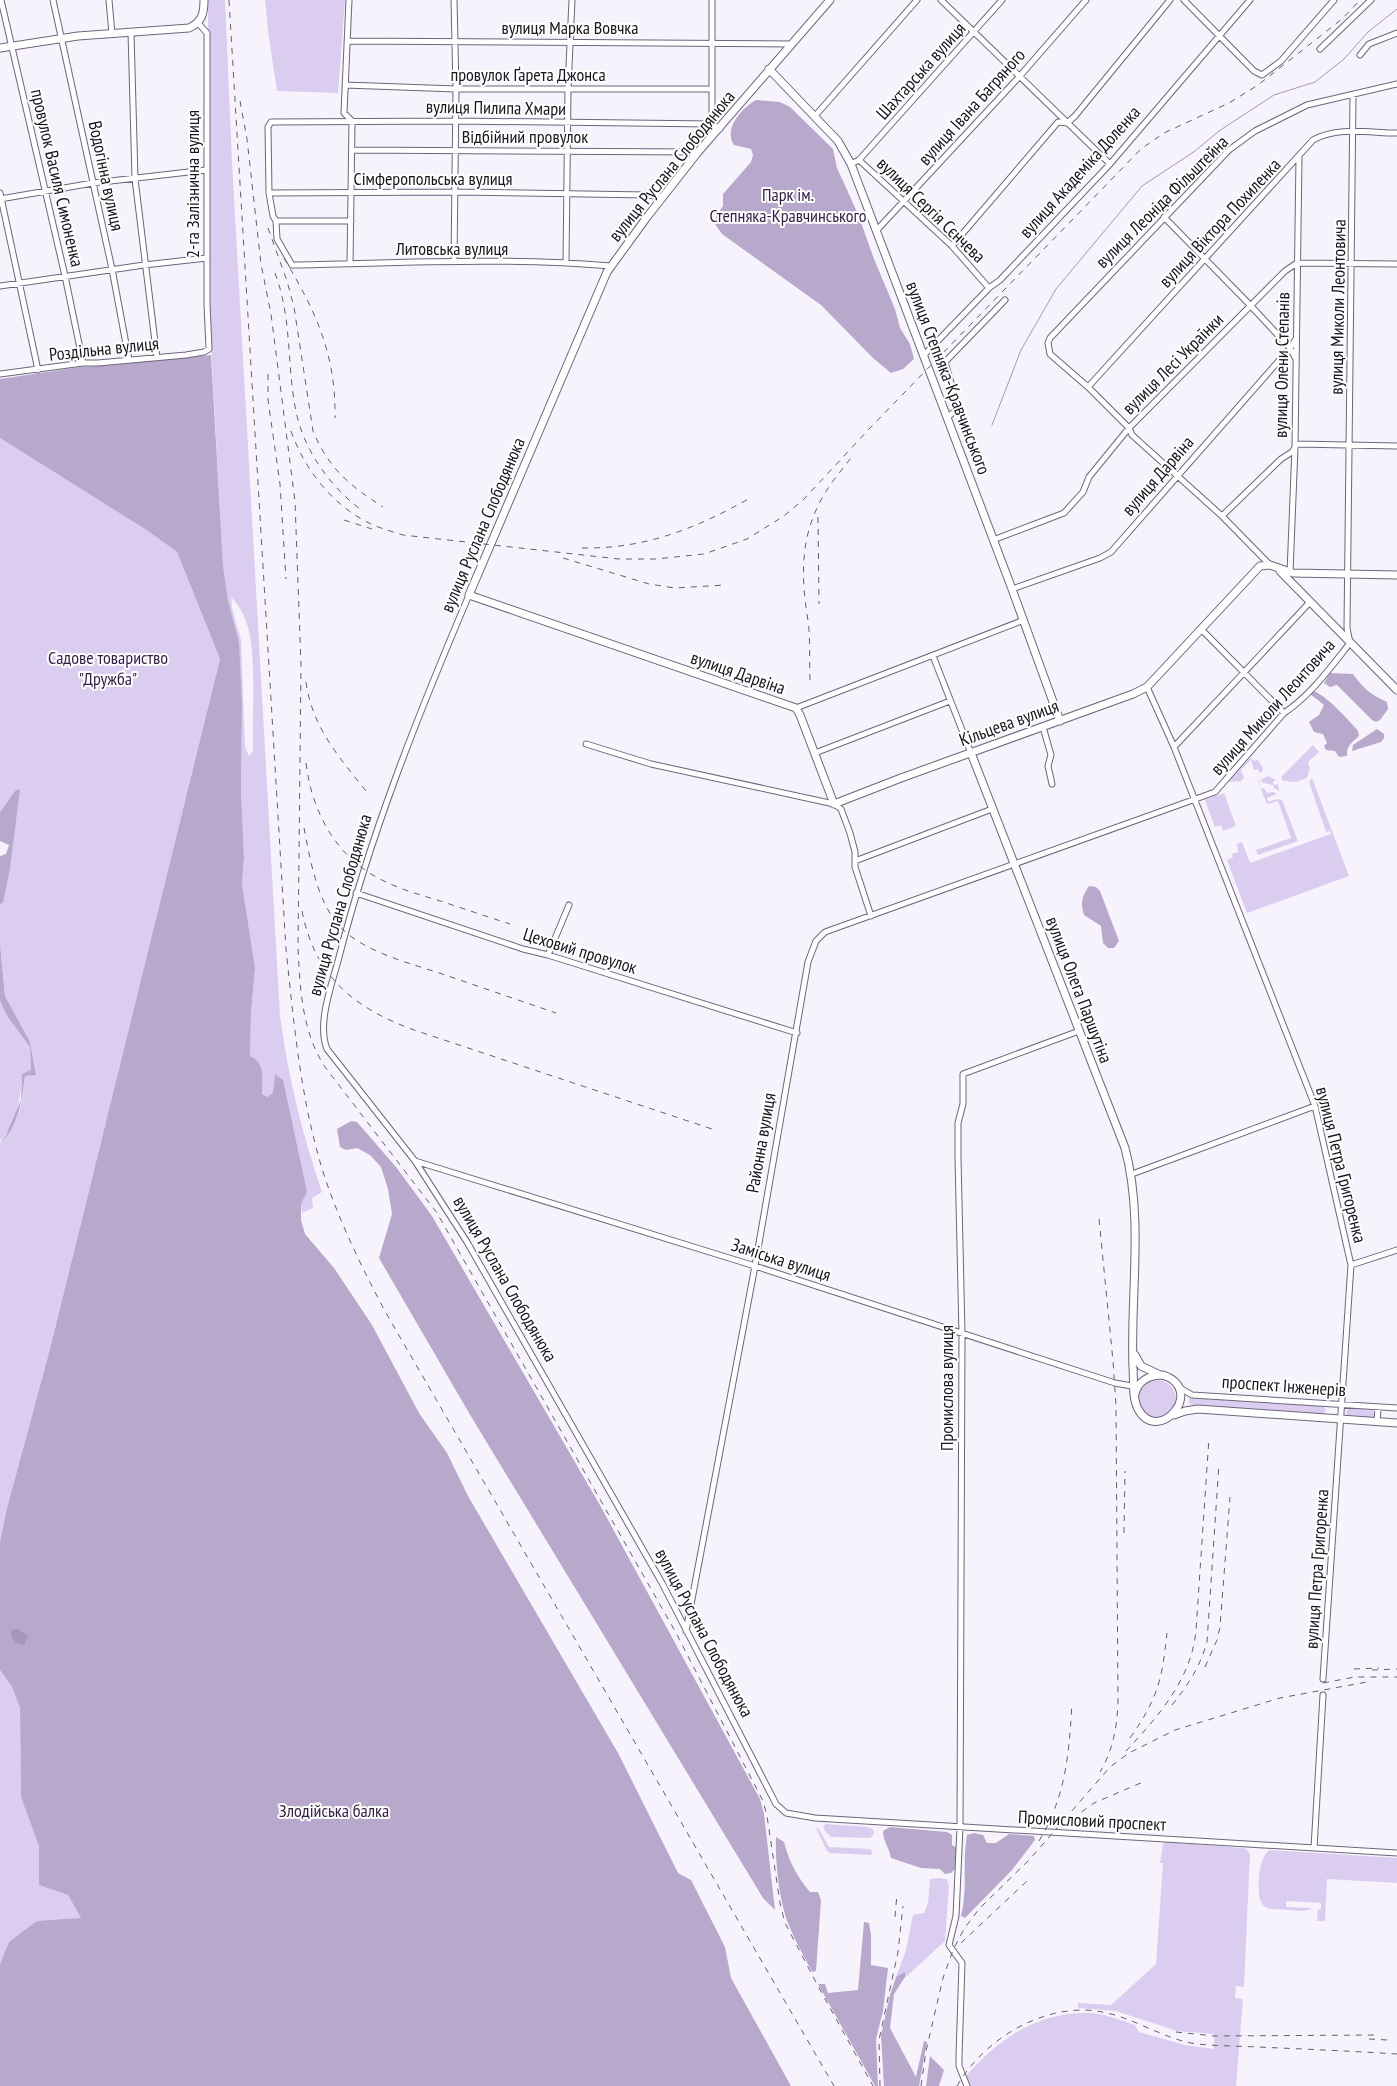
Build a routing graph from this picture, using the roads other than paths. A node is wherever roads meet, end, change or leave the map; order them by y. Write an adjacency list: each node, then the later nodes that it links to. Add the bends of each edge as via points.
1 (1, 0): 31 (street, провулок Василя Симоненка)
2 (53, 0): 25 (street, Водогінна вулиця)
3 (110, 0): 23 (street)
4 (204, 0): 19 (street, via 204,12)
5 (349, 0): 26 (street)
6 (454, 0): 27 (street)
7 (572, 0): 28 (street)
8 (712, 0): 29 (street)
9 (830, 0): 30 (street, вулиця Руслана Слободянюка)
10 (917, 0): 43 (street)
11 (941, 0): 21 (street)
12 (1002, 0): 21 (street, Шахтарська вулиця)
13 (1086, 0): 36 (street, вулиця Івана Багряного)
14 (1170, 0): 47 (street)
15 (1184, 0): 24 (street)
16 (1250, 0): 24 (street, вулиця Академіка Доленка)
17 (1334, 0): 24 (street, via 1281,61 1262,76 1254,72)
18 (1371, 0): 33 (street)
19 (196, 24): 20 (street, via 181,30); 60 (street, 2-га Залізнична вулиця, via 207,34)
20 (131, 32): 23 (street); 61 (street)
21 (974, 33): 36 (street); 57 (street, Шахтарська вулиця)
22 (1397, 33): 34 (street, via 1369,44)
23 (112, 34): 25 (street)
24 (1219, 35): 59 (street, вулиця Академіка Доленка)
25 (62, 38): 31 (street); 62 (street, Водогінна вулиця)
26 (347, 40): 27 (street, вулиця Марка Вовчка); 38 (street)
27 (456, 42): 28 (street, вулиця Марка Вовчка); 40 (street)
28 (571, 42): 29 (street, вулиця Марка Вовчка); 39 (street)
29 (712, 42): 30 (street, вулиця Марка Вовчка); 41 (street)
30 (792, 44): 35 (street, вулиця Руслана Слободянюка)
31 (12, 46): 32 (street); 63 (street, провулок Василя Симоненка)
32 (0, 48)
33 (1320, 49)
34 (1360, 55)
35 (770, 69): 43 (street, вулиця Степняка-Кравчинського); 49 (street, вулиця Руслана Слободянюка)
36 (1019, 76): 47 (street); 70 (street, вулиця Івана Багряного)
37 (1397, 84): 42 (street, вулиця Леоніда Фільштейна)
38 (344, 85): 40 (street, провулок Ґарета Джонса); 44 (street, via 344,112)
39 (568, 88): 40 (street, провулок Ґарета Джонса); 41 (street, провулок Ґарета Джонса); 46 (street)
40 (456, 89): 45 (street)
41 (712, 89): 48 (street)
42 (1353, 95): 50 (street, вулиця Миколи Леонтовича); 71 (street, вулиця Леоніда Фільштейна, via 1307,105 1255,131 1229,150)
43 (815, 116): 58 (street, вулиця Степняка-Кравчинського, via 838,141)
44 (352, 121): 45 (street, вулиця Пилипа Хмари); 52 (street); 66 (street, вулиця Пилипа Хмари, via 271,122 268,127)
45 (456, 121): 46 (street, вулиця Пилипа Хмари); 53 (street)
46 (567, 123): 48 (street, вулиця Пилипа Хмари); 54 (street)
47 (1067, 123): 59 (street); 75 (street, via 1058,122)
48 (712, 124): 49 (street)
49 (720, 129): 55 (street, вулиця Руслана Слободянюка)
50 (1353, 132): 51 (street, вулиця Віктора Похиленка); 56 (street, вулиця Віктора Похиленка, via 1324,134 1313,140); 81 (street, вулиця Миколи Леонтовича)
51 (1397, 133)
52 (352, 150): 53 (street, Відбійний провулок); 64 (street)
53 (456, 150): 54 (street, Відбійний провулок); 65 (street)
54 (567, 151): 55 (street, Відбійний провулок); 67 (street)
55 (698, 152): 69 (street, вулиця Руслана Слободянюка)
56 (1300, 157): 77 (street, вулиця Віктора Похиленка); 80 (street, вулиця Олени Степанів)
57 (859, 160): 58 (street, вулиця Сергія Сєнчева); 70 (street, вулиця Сергія Сєнчева)
58 (851, 164): 74 (street, вулиця Степняка-Кравчинського)
59 (1110, 164): 90 (street, вулиця Академіка Доленка)
60 (206, 170): 61 (street); 76 (street, 2-га Залізнична вулиця)
61 (135, 179): 62 (street); 84 (street)
62 (94, 183): 63 (street); 86 (street, Водогінна вулиця)
63 (46, 191): 68 (street); 87 (street, провулок Василя Симоненка)
64 (352, 192): 65 (street, Сімферопольська вулиця); 66 (street, Сімферопольська вулиця); 73 (street)
65 (455, 192): 67 (street, Сімферопольська вулиця); 78 (street)
66 (269, 194): 72 (street)
67 (566, 194): 69 (street, Сімферопольська вулиця); 79 (street)
68 (0, 197): 88 (street)
69 (663, 197): 85 (street, вулиця Руслана Слободянюка)
70 (904, 202): 74 (street, вулиця Івана Багряного); 75 (street, вулиця Сергія Сєнчева)
71 (1164, 217): 77 (street); 103 (street, вулиця Леоніда Фільштейна, via 1050,338 1050,354)
72 (276, 221): 73 (street); 82 (street, Литовська вулиця, via 277,239 292,265)
73 (351, 221): 82 (street)
74 (876, 231): 96 (street, вулиця Степняка-Кравчинського)
75 (952, 246): 90 (street, вулиця Сергія Сєнчева)
76 (206, 258): 84 (street); 95 (street, 2-га Залізнична вулиця)
77 (1205, 259): 92 (street); 103 (street, вулиця Віктора Похиленка)
78 (454, 262): 79 (street, Литовська вулиця); 82 (street, Литовська вулиця)
79 (566, 263): 85 (street, Литовська вулиця)
80 (1297, 263): 81 (street); 92 (street, вулиця Лесі Українки); 93 (street, вулиця Олени Степанів)
81 (1352, 263): 83 (street); 106 (street, вулиця Миколи Леонтовича)
82 (350, 264)
83 (1397, 264)
84 (144, 265): 86 (street); 97 (street)
85 (611, 266): 118 (street, вулиця Руслана Слободянюка)
86 (112, 269): 87 (street); 99 (street, Водогінна вулиця)
87 (65, 276): 88 (street); 100 (street, провулок Василя Симоненка)
88 (18, 283): 89 (street); 101 (street)
89 (0, 286)
90 (989, 288): 96 (street, вулиця Академіка Доленка)
91 (1005, 300): 104 (street, via 945,362 958,408)
92 (1250, 305): 94 (street); 105 (street, вулиця Лесі Українки)
93 (1297, 339): 94 (street, вулиця Дарвіна); 98 (street, вулиця Олени Степанів)
94 (1290, 348): 98 (street); 109 (street, вулиця Дарвіна)
95 (209, 349): 97 (street, Роздільна вулиця)
96 (924, 355): 104 (street, вулиця Степняка-Кравчинського)
97 (157, 358): 99 (street, Роздільна вулиця)
98 (1296, 358): 108 (street, вулиця Олени Степанів)
99 (129, 360): 100 (street, Роздільна вулиця)
100 (83, 363): 101 (street, Роздільна вулиця)
101 (38, 370): 102 (street, Роздільна вулиця)
102 (0, 374)
103 (1088, 387): 105 (street)
104 (947, 418): 111 (street, вулиця Степняка-Кравчинського)
105 (1129, 428): 109 (street, via 1132,435); 111 (street, вулиця Лесі Українки, via 1064,513)
106 (1350, 445): 107 (street); 108 (street, via 1299,443); 115 (street, вулиця Миколи Леонтовича)
107 (1397, 446)
108 (1295, 447): 110 (street); 114 (street, вулиця Олени Степанів)
109 (1177, 475): 110 (street); 117 (street, вулиця Дарвіна, via 1110,552)
110 (1222, 516): 112 (street)
111 (993, 540): 117 (street, вулиця Степняка-Кравчинського)
112 (1270, 565): 113 (street); 121 (street, Кільцева вулиця, via 1263,564 1257,568)
113 (1277, 568): 114 (street); 119 (street)
114 (1290, 573): 115 (street)
115 (1348, 575): 116 (street); 122 (street, вулиця Миколи Леонтовича, via 1347,628)
116 (1397, 575)
117 (1012, 589): 120 (street, вулиця Степняка-Кравчинського)
118 (468, 595): 128 (street, вулиця Дарвіна); 142 (street, вулиця Руслана Слободянюка, via 402,755)
119 (1310, 602): 122 (street); 124 (street)
120 (1024, 620): 123 (street, вулиця Дарвіна); 130 (street, вулиця Степняка-Кравчинського)
121 (1201, 629): 124 (street); 125 (street, Кільцева вулиця)
122 (1350, 643): 126 (street); 129 (street, вулиця Миколи Леонтовича)
123 (933, 656): 127 (street, вулиця Олега Паршутіна); 128 (street, вулиця Дарвіна)
124 (1243, 672): 129 (street); 133 (street)
125 (1147, 687): 130 (street, Кільцева вулиця); 133 (street, вулиця Петра Григоренка)
126 (1397, 690)
127 (950, 701): 134 (street); 135 (street, вулиця Олега Паршутіна)
128 (796, 708): 134 (street)
129 (1284, 713): 137 (street, вулиця Миколи Леонтовича, via 1215,792)
130 (1060, 721): 131 (street, Кільцева вулиця)
131 (1043, 727): 135 (street, Кільцева вулиця); 136 (street, via 1051,755 1048,766)
132 (586, 744): 138 (street, via 651,764)
133 (1174, 747): 137 (street, вулиця Петра Григоренка)
134 (815, 753): 138 (street)
135 (971, 753): 138 (street, Кільцева вулиця); 139 (street, вулиця Олега Паршутіна)
136 (1052, 784)
137 (1194, 799): 141 (street, вулиця Миколи Леонтовича); 148 (street, вулиця Петра Григоренка)
138 (834, 804): 140 (street, via 841,809 850,833)
139 (992, 809): 140 (street); 141 (street, вулиця Олега Паршутіна)
140 (855, 860): 144 (street)
141 (1014, 863): 144 (street, вулиця Миколи Леонтовича); 146 (street, вулиця Олега Паршутіна)
142 (356, 893): 145 (street, Цеховий провулок); 149 (street, вулиця Руслана Слободянюка, via 322,1036 327,1049)
143 (569, 905): 145 (street)
144 (871, 916): 147 (street, Районна вулиця, via 825,932 816,941 808,962)
145 (548, 955): 147 (street, Цеховий провулок)
146 (1079, 1031): 150 (street, вулиця Олега Паршутіна); 154 (street, Промислова вулиця, via 963,1074 963,1104 958,1123)
147 (797, 1033): 152 (street, Районна вулиця)
148 (1315, 1106): 150 (street); 153 (street, вулиця Петра Григоренка)
149 (415, 1161): 152 (street, Заміська вулиця); 168 (street, вулиця Руслана Слободянюка, via 467,1242 662,1583)
150 (1132, 1174): 155 (street, вулиця Олега Паршутіна)
151 (1397, 1250): 153 (street)
152 (755, 1266): 154 (street, Заміська вулиця); 168 (street, Районна вулиця)
153 (1351, 1266): 160 (street, вулиця Петра Григоренка)
154 (962, 1334): 158 (street, Заміська вулиця); 172 (street, Промислова вулиця)
155 (1133, 1348): 156 (street, via 1141,1366); 158 (street, вулиця Олега Паршутіна)
156 (1162, 1375): 157 (street); 158 (street, via 1148,1377)
157 (1174, 1381): 159 (street); 160 (street, проспект Інженерів, via 1192,1395)
158 (1135, 1389): 164 (street, via 1138,1409 1143,1416 1158,1421)
159 (1180, 1392): 163 (street, via 1186,1404); 164 (street, via 1179,1406)
160 (1342, 1405): 161 (street, проспект Інженерів); 165 (street, вулиця Петра Григоренка)
161 (1378, 1407): 162 (street, проспект Інженерів); 166 (street)
162 (1397, 1408)
163 (1193, 1409): 164 (street, проспект Інженерів); 165 (street, проспект Інженерів)
164 (1172, 1416)
165 (1342, 1420): 166 (street, проспект Інженерів); 169 (street, вулиця Петра Григоренка)
166 (1377, 1422): 167 (street, проспект Інженерів)
167 (1397, 1423)
168 (686, 1631): 171 (street, вулиця Руслана Слободянюка, via 772,1798)
169 (1323, 1679)
170 (1323, 1695): 173 (street)
171 (786, 1813): 172 (street, Промисловий проспект, via 815,1818)
172 (960, 1827): 173 (street, Промисловий проспект); 175 (street, Промислова вулиця, via 956,1916)
173 (1314, 1848): 174 (street, Промисловий проспект)
174 (1397, 1854)
175 (949, 1942): 176 (street); 177 (street, via 962,1963 958,2056)
176 (942, 1947)
177 (967, 2086)

